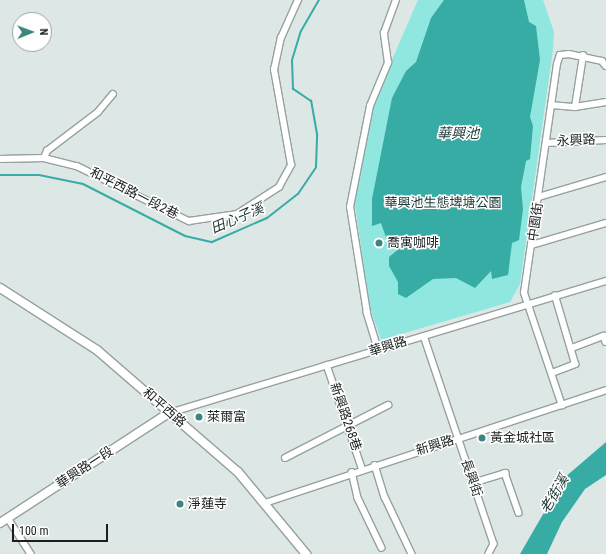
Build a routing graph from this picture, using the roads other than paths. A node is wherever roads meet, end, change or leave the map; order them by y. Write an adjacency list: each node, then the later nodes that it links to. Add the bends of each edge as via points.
1 (298, 0): 11 (street, 和平西路一段2巷, via 281,38 274,70 291,165 287,176 269,195 230,217 189,221 94,172)
2 (396, 0): 24 (street, via 384,33 388,63 370,106 350,207 367,313)
3 (583, 56): 4 (street, via 602,61); 7 (street, 中園街, via 560,55); 8 (street)
4 (606, 66)
5 (113, 94): 11 (street, via 98,112 47,151)
6 (606, 102): 8 (street)
7 (551, 105): 8 (street); 10 (street, 中園街)
8 (575, 107)
9 (606, 140): 10 (street, 永興路)
10 (546, 143): 14 (street, 中園街)
11 (44, 158): 12 (street, 和平西路一段2巷)
12 (0, 159)
13 (606, 177): 14 (street)
14 (539, 197): 16 (street, 中園街)
15 (606, 223): 16 (street)
16 (532, 245): 20 (street, 中園街)
17 (606, 281): 19 (street, 華興路)
18 (0, 288): 30 (street, 和平西路, via 97,350)
19 (555, 296): 20 (street, 華興路); 23 (street)
20 (525, 305): 21 (street, 華興路); 26 (street, via 532,312)
21 (424, 336): 24 (street, 華興路); 32 (street, 長興街)
22 (606, 342): 23 (street, via 604,336)
23 (572, 348): 26 (street, via 575,364)
24 (378, 350): 25 (street, 華興路)
25 (327, 365): 30 (street, 華興路); 31 (street, 新興路268巷)
26 (552, 373): 29 (street)
27 (606, 390): 29 (street, 新興路)
28 (388, 405): 31 (street)
29 (562, 406): 32 (street, 新興路)
30 (169, 412): 38 (street, 和平西路, via 238,472); 40 (street, 華興路一段)
31 (348, 425): 33 (street); 35 (street, 新興路268巷)
32 (458, 439): 34 (street, 新興路); 37 (street, 長興街)
33 (285, 458)
34 (375, 465): 35 (street, 新興路); 46 (street, via 385,497)
35 (362, 468): 36 (street, 新興路)
36 (352, 472): 38 (street, 新興路); 42 (street, via 358,498)
37 (473, 483): 39 (street, via 505,473); 43 (street, 長興街, via 494,544)
38 (265, 503): 45 (street, 和平西路)
39 (519, 514)
40 (8, 518): 41 (street, 華興路一段); 44 (street)
41 (0, 523)
42 (382, 548)
43 (490, 553)
44 (31, 554)
45 (306, 554)
46 (412, 554)

